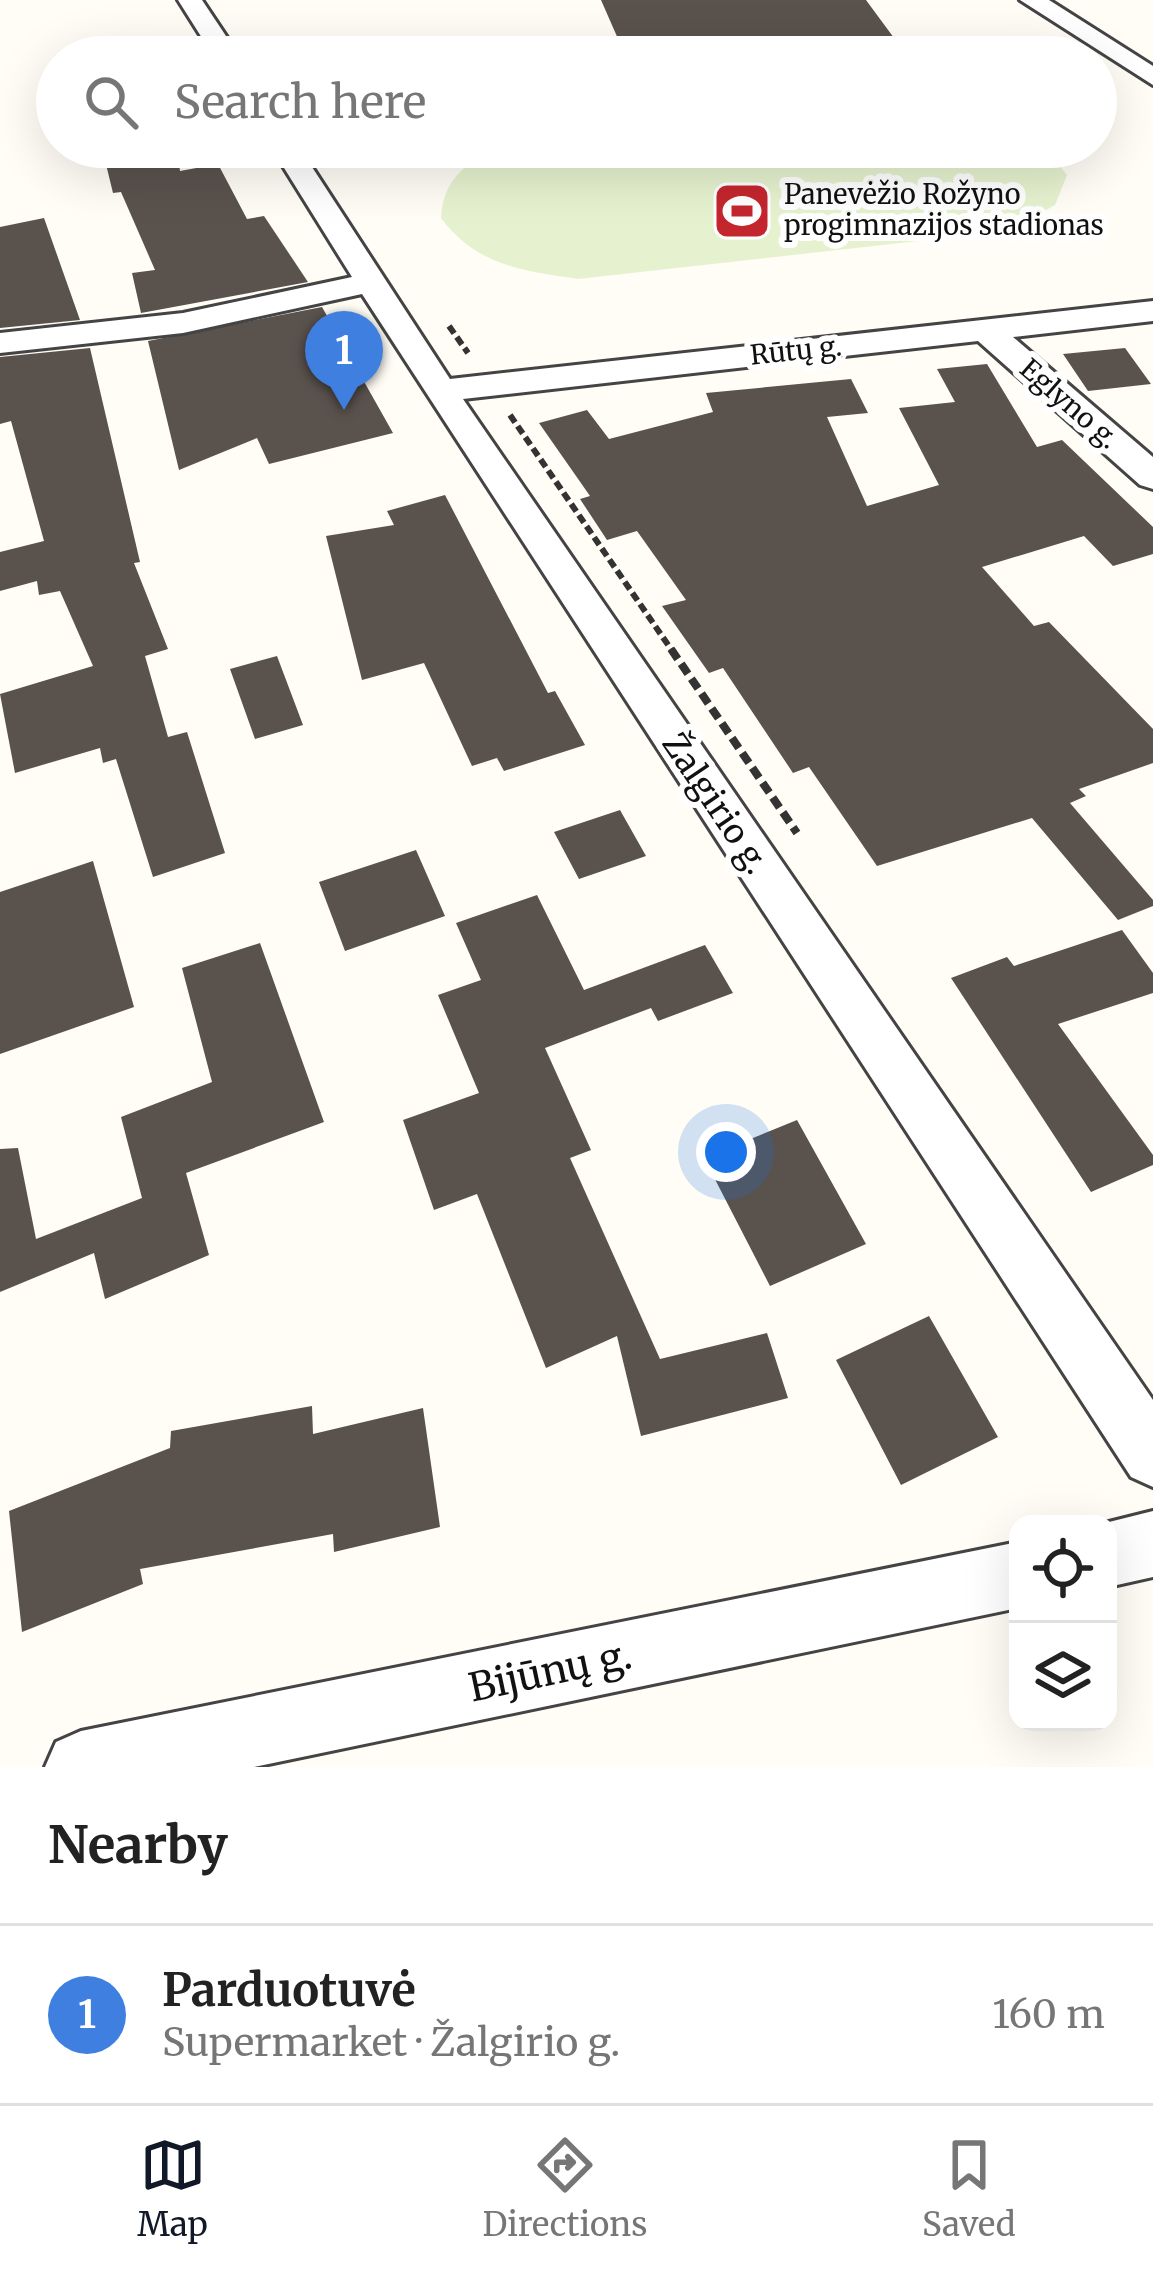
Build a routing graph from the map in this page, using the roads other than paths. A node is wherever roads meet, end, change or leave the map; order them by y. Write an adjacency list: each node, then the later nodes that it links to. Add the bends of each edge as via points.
1 (190, 0): 3 (street)
2 (1032, 0): 4 (street)
3 (213, 36)
4 (1092, 36)
5 (1117, 51): 6 (street)
6 (1148, 70)
7 (299, 168): 8 (street, Žalgirio g.)
8 (372, 282): 11 (street, via 183,323); 12 (street, Žalgirio g.)
9 (1153, 311): 10 (street, Rūtų g.)
10 (986, 330): 12 (street, Rūtų g.); 13 (street, Eglyno g.)
11 (0, 343)
12 (440, 391): 14 (street, Žalgirio g.)
13 (1153, 477)
14 (1153, 1455)
15 (1153, 1544): 16 (street)
16 (1117, 1552)
17 (1009, 1577): 18 (street, Bijūnų g.)
18 (81, 1767)

